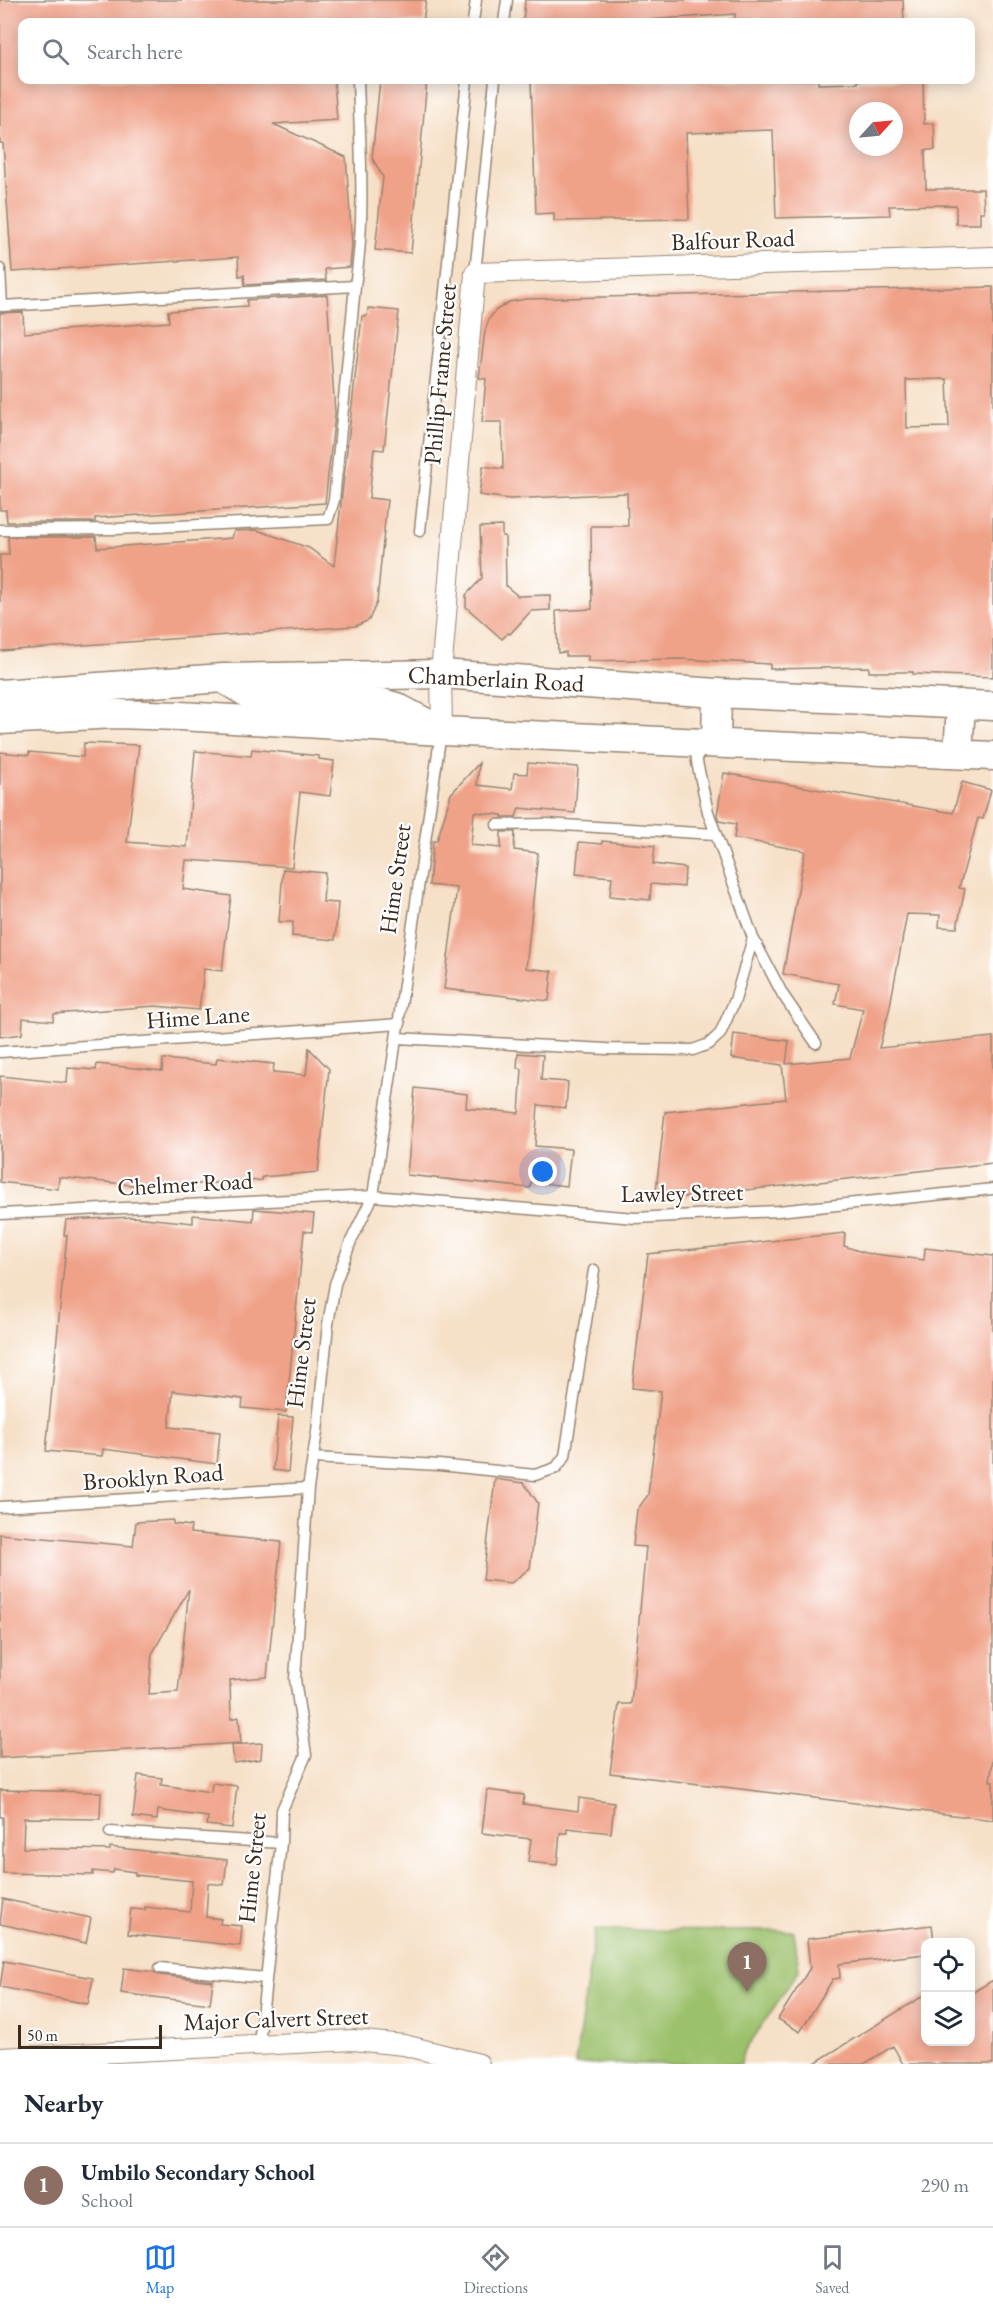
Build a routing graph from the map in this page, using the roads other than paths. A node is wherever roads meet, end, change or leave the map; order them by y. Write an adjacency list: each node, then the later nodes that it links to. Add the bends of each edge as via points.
1 (476, 0): 3 (lane)
2 (507, 0): 4 (lane)
3 (474, 18)
4 (505, 18)
5 (358, 84): 11 (lane, via 362,211)
6 (467, 84): 14 (lane)
7 (495, 84): 10 (lane, Phillip Frame Street)
8 (993, 257): 10 (street, Balfour Road)
9 (0, 269): 12 (lane)
10 (475, 273): 15 (street, Phillip Frame Street)
11 (355, 286): 12 (lane); 13 (lane, via 329,518 115,529)
12 (1, 306)
13 (0, 530)
14 (420, 531)
15 (441, 674): 16 (street, Chamberlain Road); 18 (street, Chamberlain Road); 24 (street, Hime Street)
16 (223, 678): 17 (street, Chamberlain Road); 24 (street, via 254,697 375,700)
17 (177, 681): 19 (street, Chamberlain Road); 22 (street)
18 (717, 693): 20 (street, Chamberlain Road); 25 (street)
19 (0, 694)
20 (961, 704): 21 (street, Chamberlain Road); 26 (street)
21 (993, 706)
22 (180, 716): 23 (street, via 116,714); 24 (street)
23 (0, 720)
24 (442, 731): 25 (street); 31 (lane, Hime Street)
25 (706, 742): 26 (street); 29 (lane, via 697,762)
26 (958, 754): 27 (street)
27 (993, 756)
28 (497, 825): 29 (lane, via 546,824)
29 (715, 834): 30 (lane)
30 (753, 938): 32 (lane, via 731,1012 720,1034 693,1050); 33 (lane, via 783,995)
31 (400, 1023): 32 (lane, Hime Street); 34 (lane, Hime Lane)
32 (397, 1038): 36 (lane, Hime Street)
33 (816, 1043)
34 (0, 1052)
35 (993, 1189): 36 (lane, Lawley Street, via 778,1211 635,1218)
36 (373, 1196): 37 (lane, Chelmer Road); 39 (lane, Hime Street, via 335,1284)
37 (0, 1214)
38 (594, 1270): 39 (lane, via 565,1456 556,1468 535,1474)
39 (313, 1458): 40 (lane, Hime Street)
40 (308, 1488): 41 (lane, Brooklyn Road); 43 (lane, Hime Street, via 295,1679 306,1755 282,1810)
41 (0, 1507)
42 (110, 1832): 43 (lane)
43 (281, 1843): 45 (lane, Hime Street)
44 (160, 1968): 45 (lane)
45 (266, 1978): 46 (lane, Hime Street)
46 (259, 2044): 47 (street, Major Calvert Street); 48 (street, Major Calvert Street, via 382,2041)
47 (0, 2058)
48 (479, 2064)

